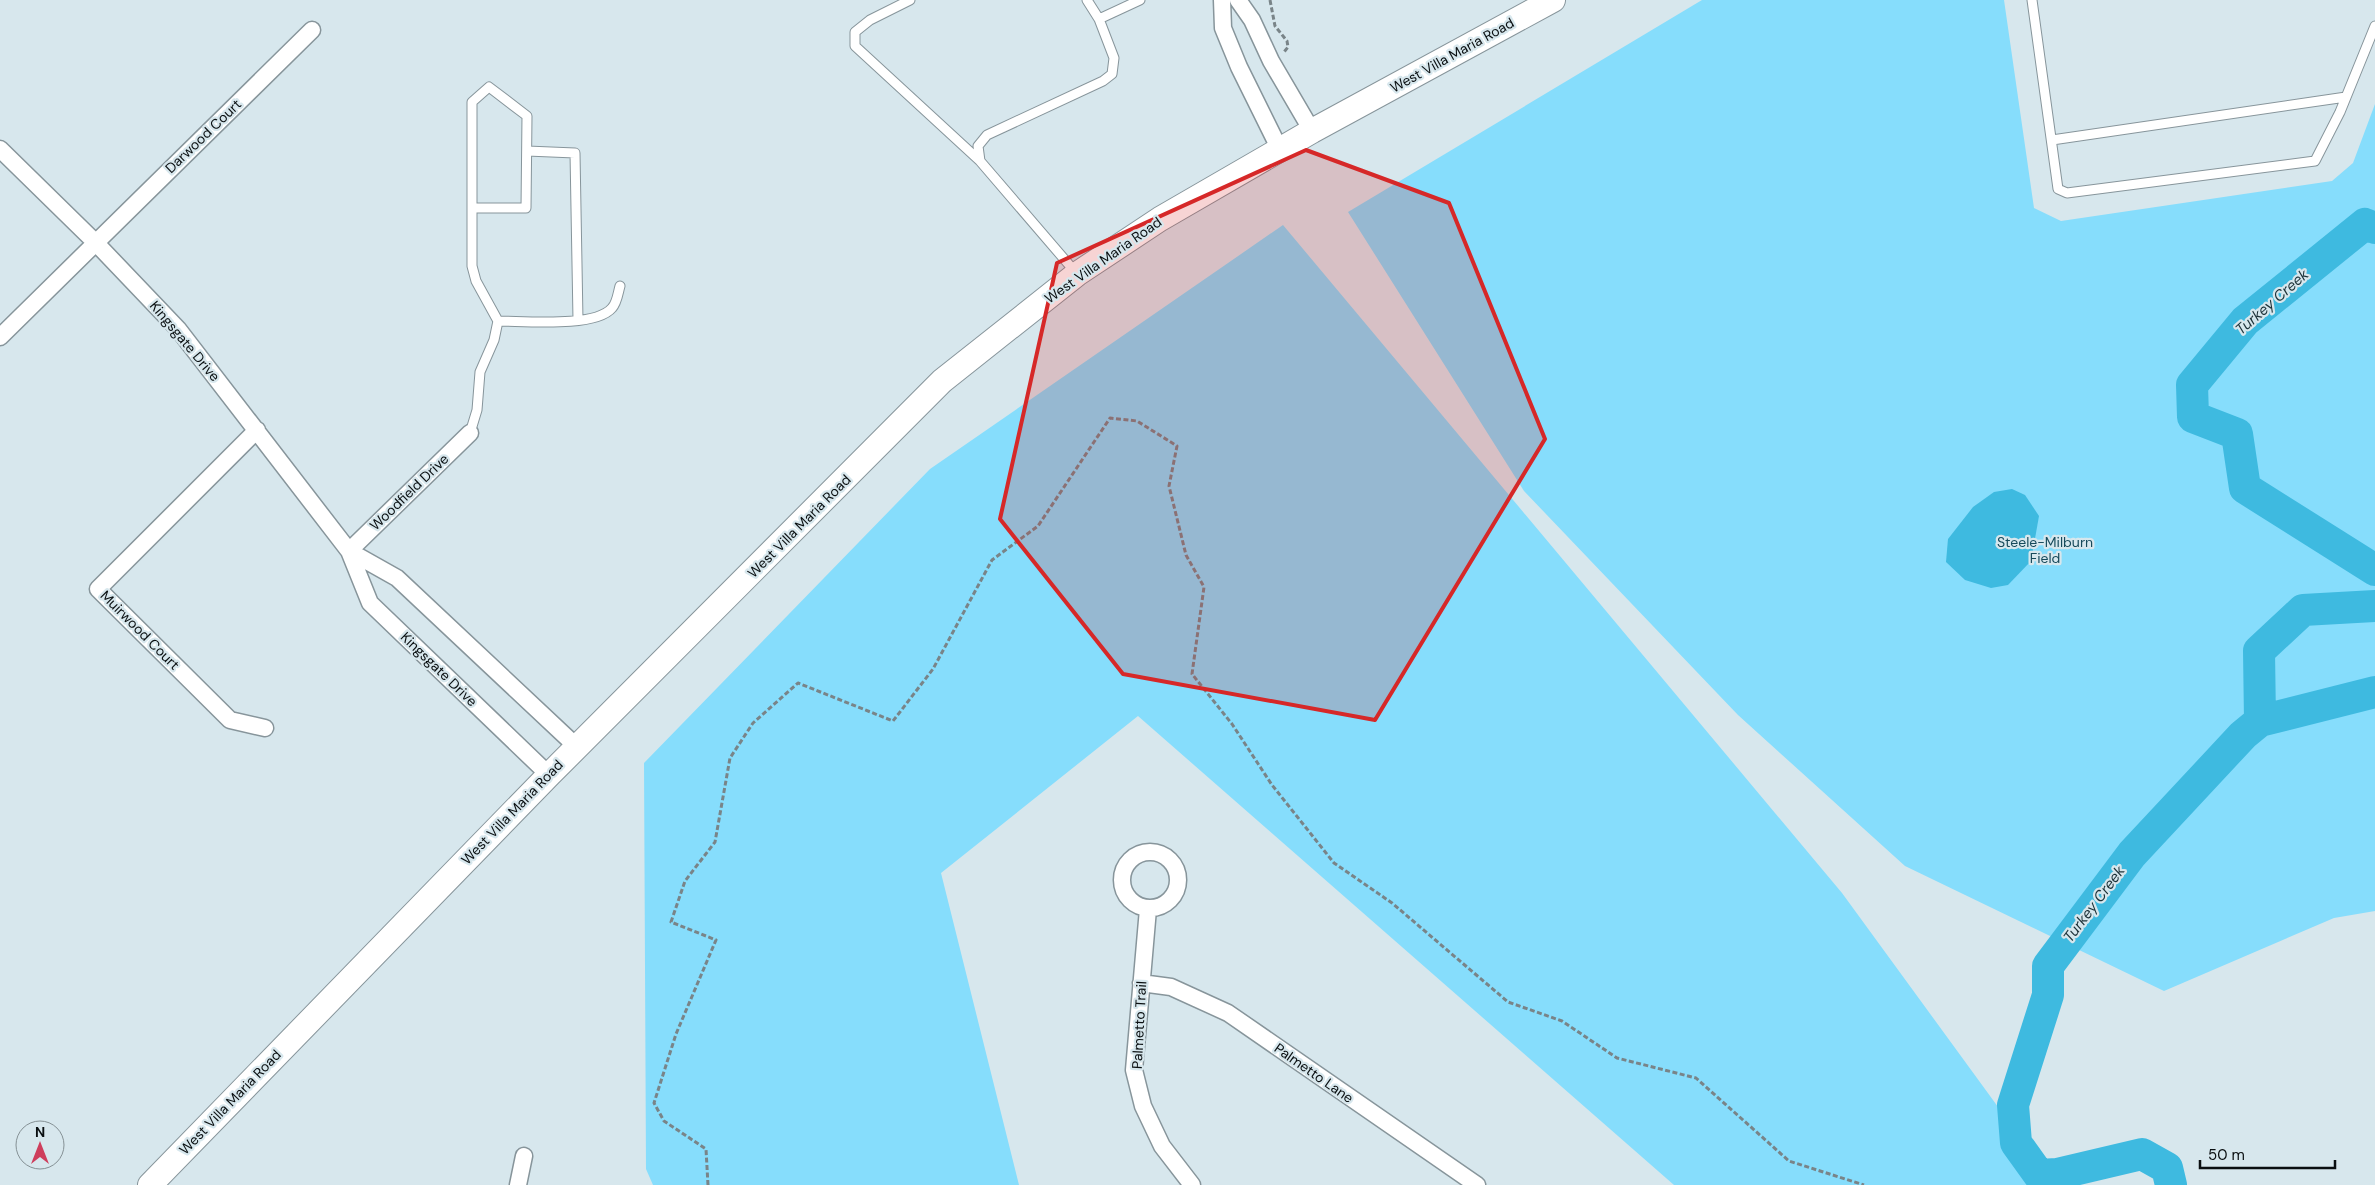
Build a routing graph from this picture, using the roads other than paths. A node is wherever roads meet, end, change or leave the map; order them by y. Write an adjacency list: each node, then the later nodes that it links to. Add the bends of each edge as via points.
1 (910, 0): 17 (lane, via 870,20 856,32 856,46)
2 (1087, 0): 8 (lane)
3 (1140, 0): 8 (lane)
4 (1222, 0): 15 (street, via 1223,28 1238,67)
5 (1238, 0): 12 (street)
6 (1553, 0): 12 (main road, West Villa Maria Road)
7 (2032, 0): 13 (lane)
8 (1098, 19): 17 (lane, via 1114,58 1112,74 1104,81 987,135 978,146)
9 (2375, 26): 11 (lane)
10 (312, 30): 19 (street, Darwood Court)
11 (2346, 97): 13 (lane); 13 (lane, via 2315,161 2067,193 2058,189)
12 (1312, 131): 15 (main road, West Villa Maria Road)
13 (2052, 140)
14 (0, 149): 19 (street, Kingsgate Drive)
15 (1280, 150): 20 (main road, West Villa Maria Road, via 1160,219)
16 (527, 151): 18 (lane, via 526,208); 18 (lane, via 528,116 488,87 472,102); 22 (lane, via 575,153)
17 (980, 161): 20 (lane)
18 (472, 208): 23 (lane, via 472,266 476,281)
19 (95, 242): 24 (street, Darwood Court); 25 (street, Kingsgate Drive, via 178,329)
20 (1077, 274): 29 (main road, West Villa Maria Road, via 942,381)
21 (620, 286): 22 (lane, via 614,307 603,316)
22 (578, 320): 23 (lane)
23 (498, 322): 26 (lane, via 480,372 477,410)
24 (0, 337)
25 (257, 430): 27 (street, Kingsgate Drive); 28 (street, Muirwood Court, via 98,589 230,720)
26 (470, 434): 27 (street, Woodfield Drive)
27 (349, 551): 29 (street, Kingsgate Drive, via 397,578); 30 (street, Kingsgate Drive, via 370,602)
28 (265, 728)
29 (577, 747): 30 (main road, West Villa Maria Road)
30 (548, 775): 34 (main road, West Villa Maria Road)
31 (1148, 909): 32 (street, Palmetto Trail)
32 (1141, 983): 36 (street, Palmetto Trail, via 1134,1070 1143,1106 1162,1146); 37 (street, Palmetto Lane, via 1171,988 1228,1013)
33 (524, 1156): 35 (street)
34 (150, 1185)
35 (518, 1185)
36 (1192, 1185)
37 (1477, 1185)

